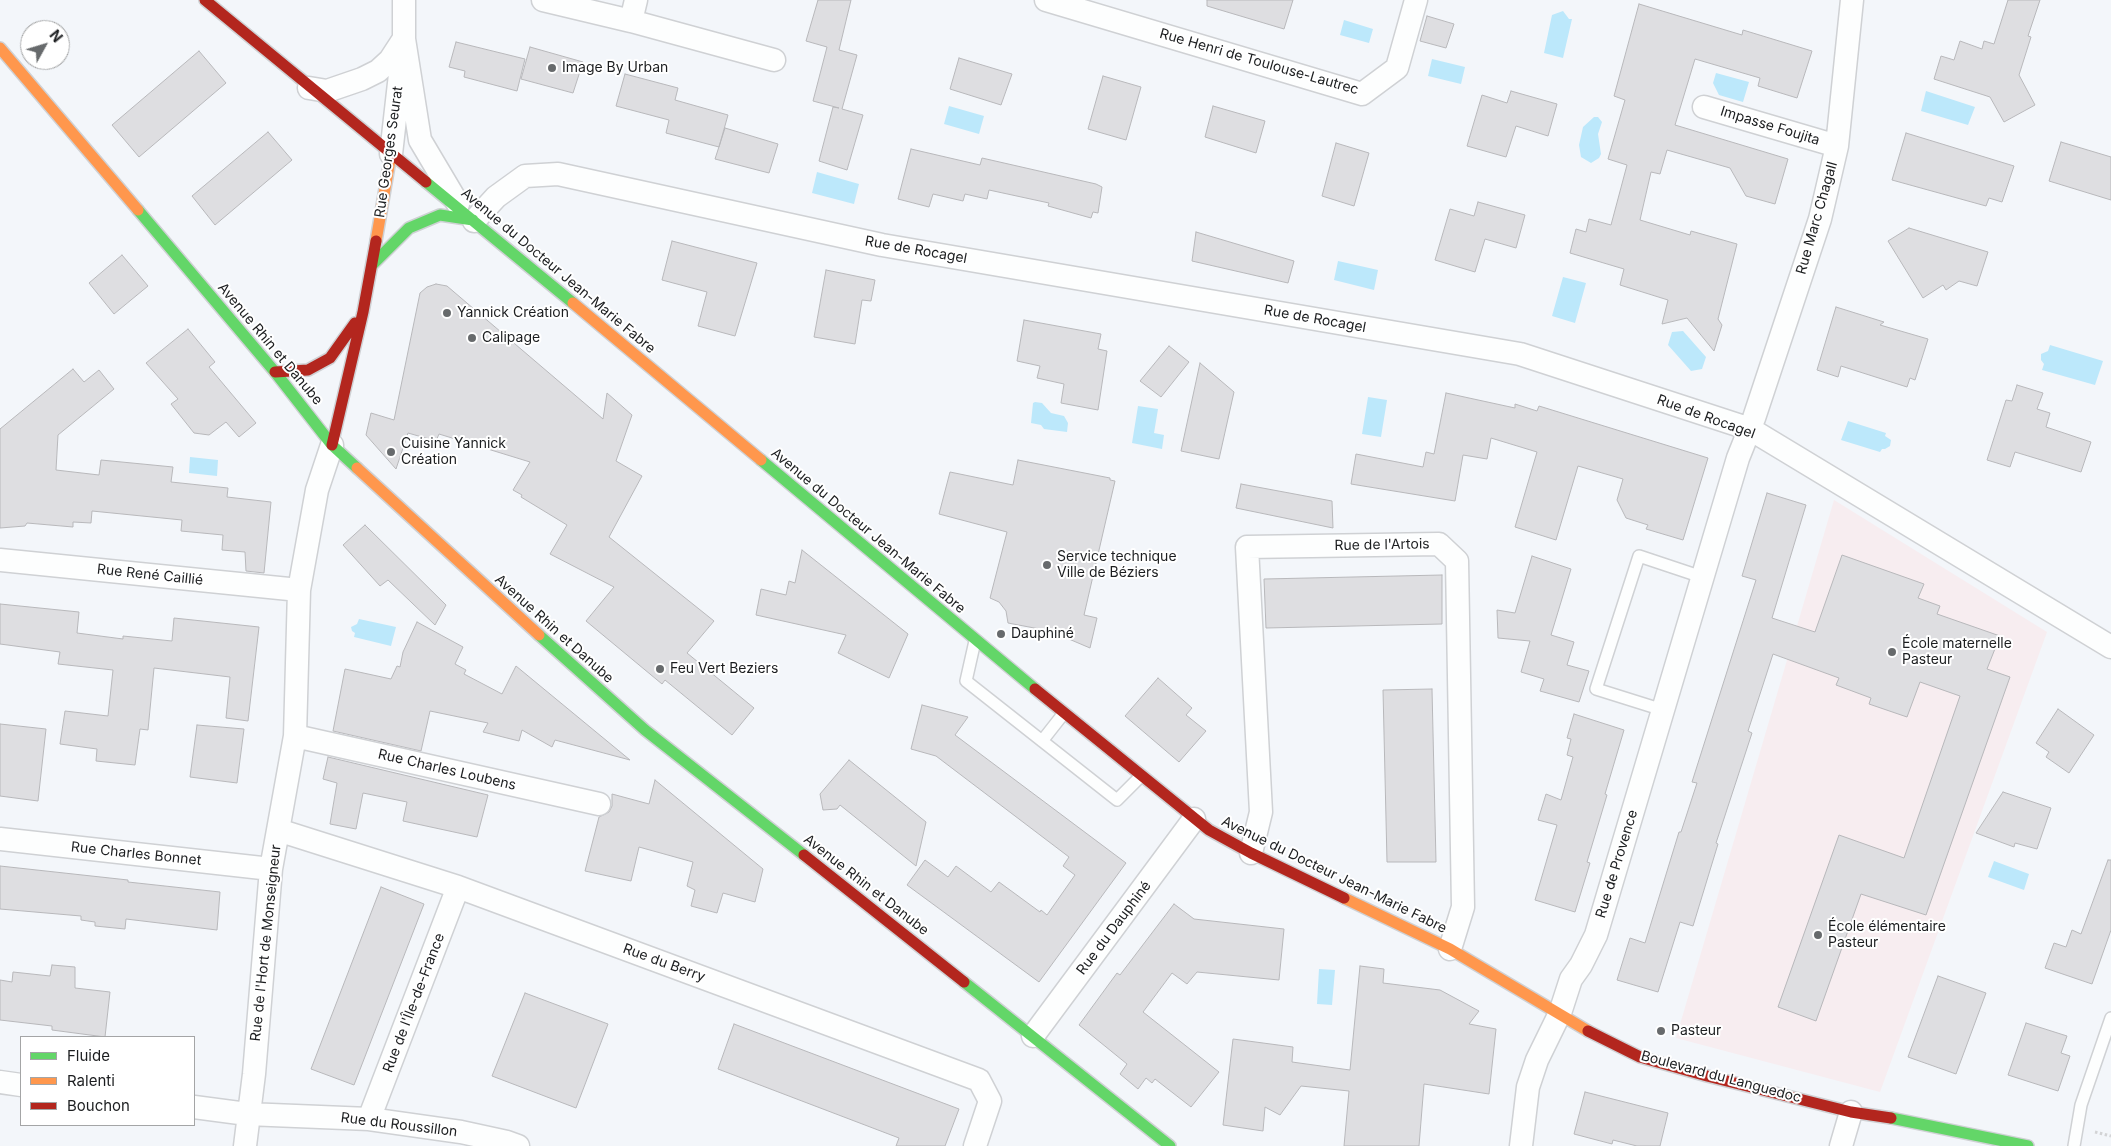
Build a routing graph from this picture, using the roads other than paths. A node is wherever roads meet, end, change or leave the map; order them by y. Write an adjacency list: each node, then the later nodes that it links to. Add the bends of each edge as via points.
1 (205, 0): 11 (main road, Avenue du Docteur Jean-Marie Fabre)
2 (404, 0): 8 (street, Rue Georges Seurat)
3 (543, 0): 7 (street)
4 (1046, 0): 5 (street, Rue Henri de Toulouse-Lautrec, via 1362,94 1397,68)
5 (1416, 0)
6 (1852, 0): 13 (street, Rue Marc Chagall)
7 (634, 10): 10 (street)
8 (404, 39): 11 (street, Rue Georges Seurat, via 378,71 327,91); 14 (street, Rue Georges Seurat); 15 (street, Rue Georges Seurat, via 420,140)
9 (0, 48): 18 (main road, Avenue Rhin et Danube)
10 (774, 60)
11 (310, 88): 14 (main road, Avenue du Docteur Jean-Marie Fabre)
12 (1704, 106): 13 (street, Impasse Foujita)
13 (1837, 146): 19 (street, Rue Marc Chagall, via 1820,219)
14 (392, 154): 15 (main road, Avenue du Docteur Jean-Marie Fabre); 16 (main road, Rue Georges Seurat)
15 (467, 215): 16 (main road, via 440,215 409,228); 19 (street, Rue de Rocagel, via 525,176 558,174 882,245 1520,354); 24 (main road, Avenue du Docteur Jean-Marie Fabre)
16 (373, 264): 17 (main road, Rue Georges Seurat)
17 (363, 312): 18 (main road, Rue Georges Seurat, via 330,358 308,370); 20 (main road, Rue Georges Seurat)
18 (275, 372): 20 (main road, Avenue Rhin et Danube)
19 (1750, 429): 22 (street, Rue de Provence); 25 (street, Rue de Rocagel)
20 (332, 445): 23 (street, Rue de l'Hort de Monseigneur, via 317,490); 41 (main road, Avenue Rhin et Danube, via 456,562 645,730)
21 (0, 560): 23 (street, Rue René Caillié)
22 (1702, 577): 26 (street, Rue de Provence); 26 (lane, via 1639,556 1596,689)
23 (299, 590): 28 (street, Rue de l'Hort de Monseigneur)
24 (975, 640): 27 (main road, Avenue du Docteur Jean-Marie Fabre); 29 (lane, via 966,681)
25 (2111, 647)
26 (1663, 710): 39 (street, Rue de Provence, via 1596,935 1571,979)
27 (1064, 713): 29 (lane); 30 (main road, Avenue du Docteur Jean-Marie Fabre)
28 (295, 736): 31 (street, Rue Charles Loubens); 33 (street, Rue de l'Hort de Monseigneur)
29 (1042, 742): 30 (lane, via 1116,800)
30 (1140, 776): 32 (main road, Avenue du Docteur Jean-Marie Fabre)
31 (599, 804)
32 (1194, 820): 35 (main road, Avenue du Docteur Jean-Marie Fabre); 41 (street, Rue du Dauphiné)
33 (278, 830): 36 (street, Rue de l'Hort de Monseigneur); 37 (street, Rue du Berry)
34 (0, 839): 36 (street, Rue Charles Bonnet)
35 (1251, 853): 38 (main road, Avenue du Docteur Jean-Marie Fabre); 38 (street, Rue de l'Artois, via 1261,812 1248,547 1440,544 1457,561 1463,907)
36 (271, 869): 46 (street, Rue de l'Hort de Monseigneur, via 254,1074)
37 (458, 887): 47 (street, Rue de l'Île-de-France); 50 (street, Rue du Berry, via 979,1080 990,1101)
38 (1450, 949): 39 (main road, Avenue du Docteur Jean-Marie Fabre)
39 (1560, 1013): 45 (main road, Boulevard du Languedoc, via 1592,1034 1640,1056); 52 (street, via 1528,1087)
40 (2111, 1018): 55 (lane, via 2081,1105)
41 (1033, 1036): 51 (main road, Avenue Rhin et Danube)
42 (0, 1082): 43 (street)
43 (20, 1085)
44 (195, 1107): 46 (street, Rue du Roussillon)
45 (1851, 1112): 53 (street); 54 (main road, Boulevard du Languedoc, via 1908,1120)
46 (247, 1114): 47 (street, Rue du Roussillon); 48 (street, Rue de l'Hort de Monseigneur)
47 (369, 1119): 49 (street, Rue du Roussillon, via 461,1132)
48 (245, 1146)
49 (518, 1146)
50 (974, 1146)
51 (1170, 1146)
52 (1520, 1146)
53 (1841, 1146)
54 (2028, 1146)
55 (2074, 1146)

